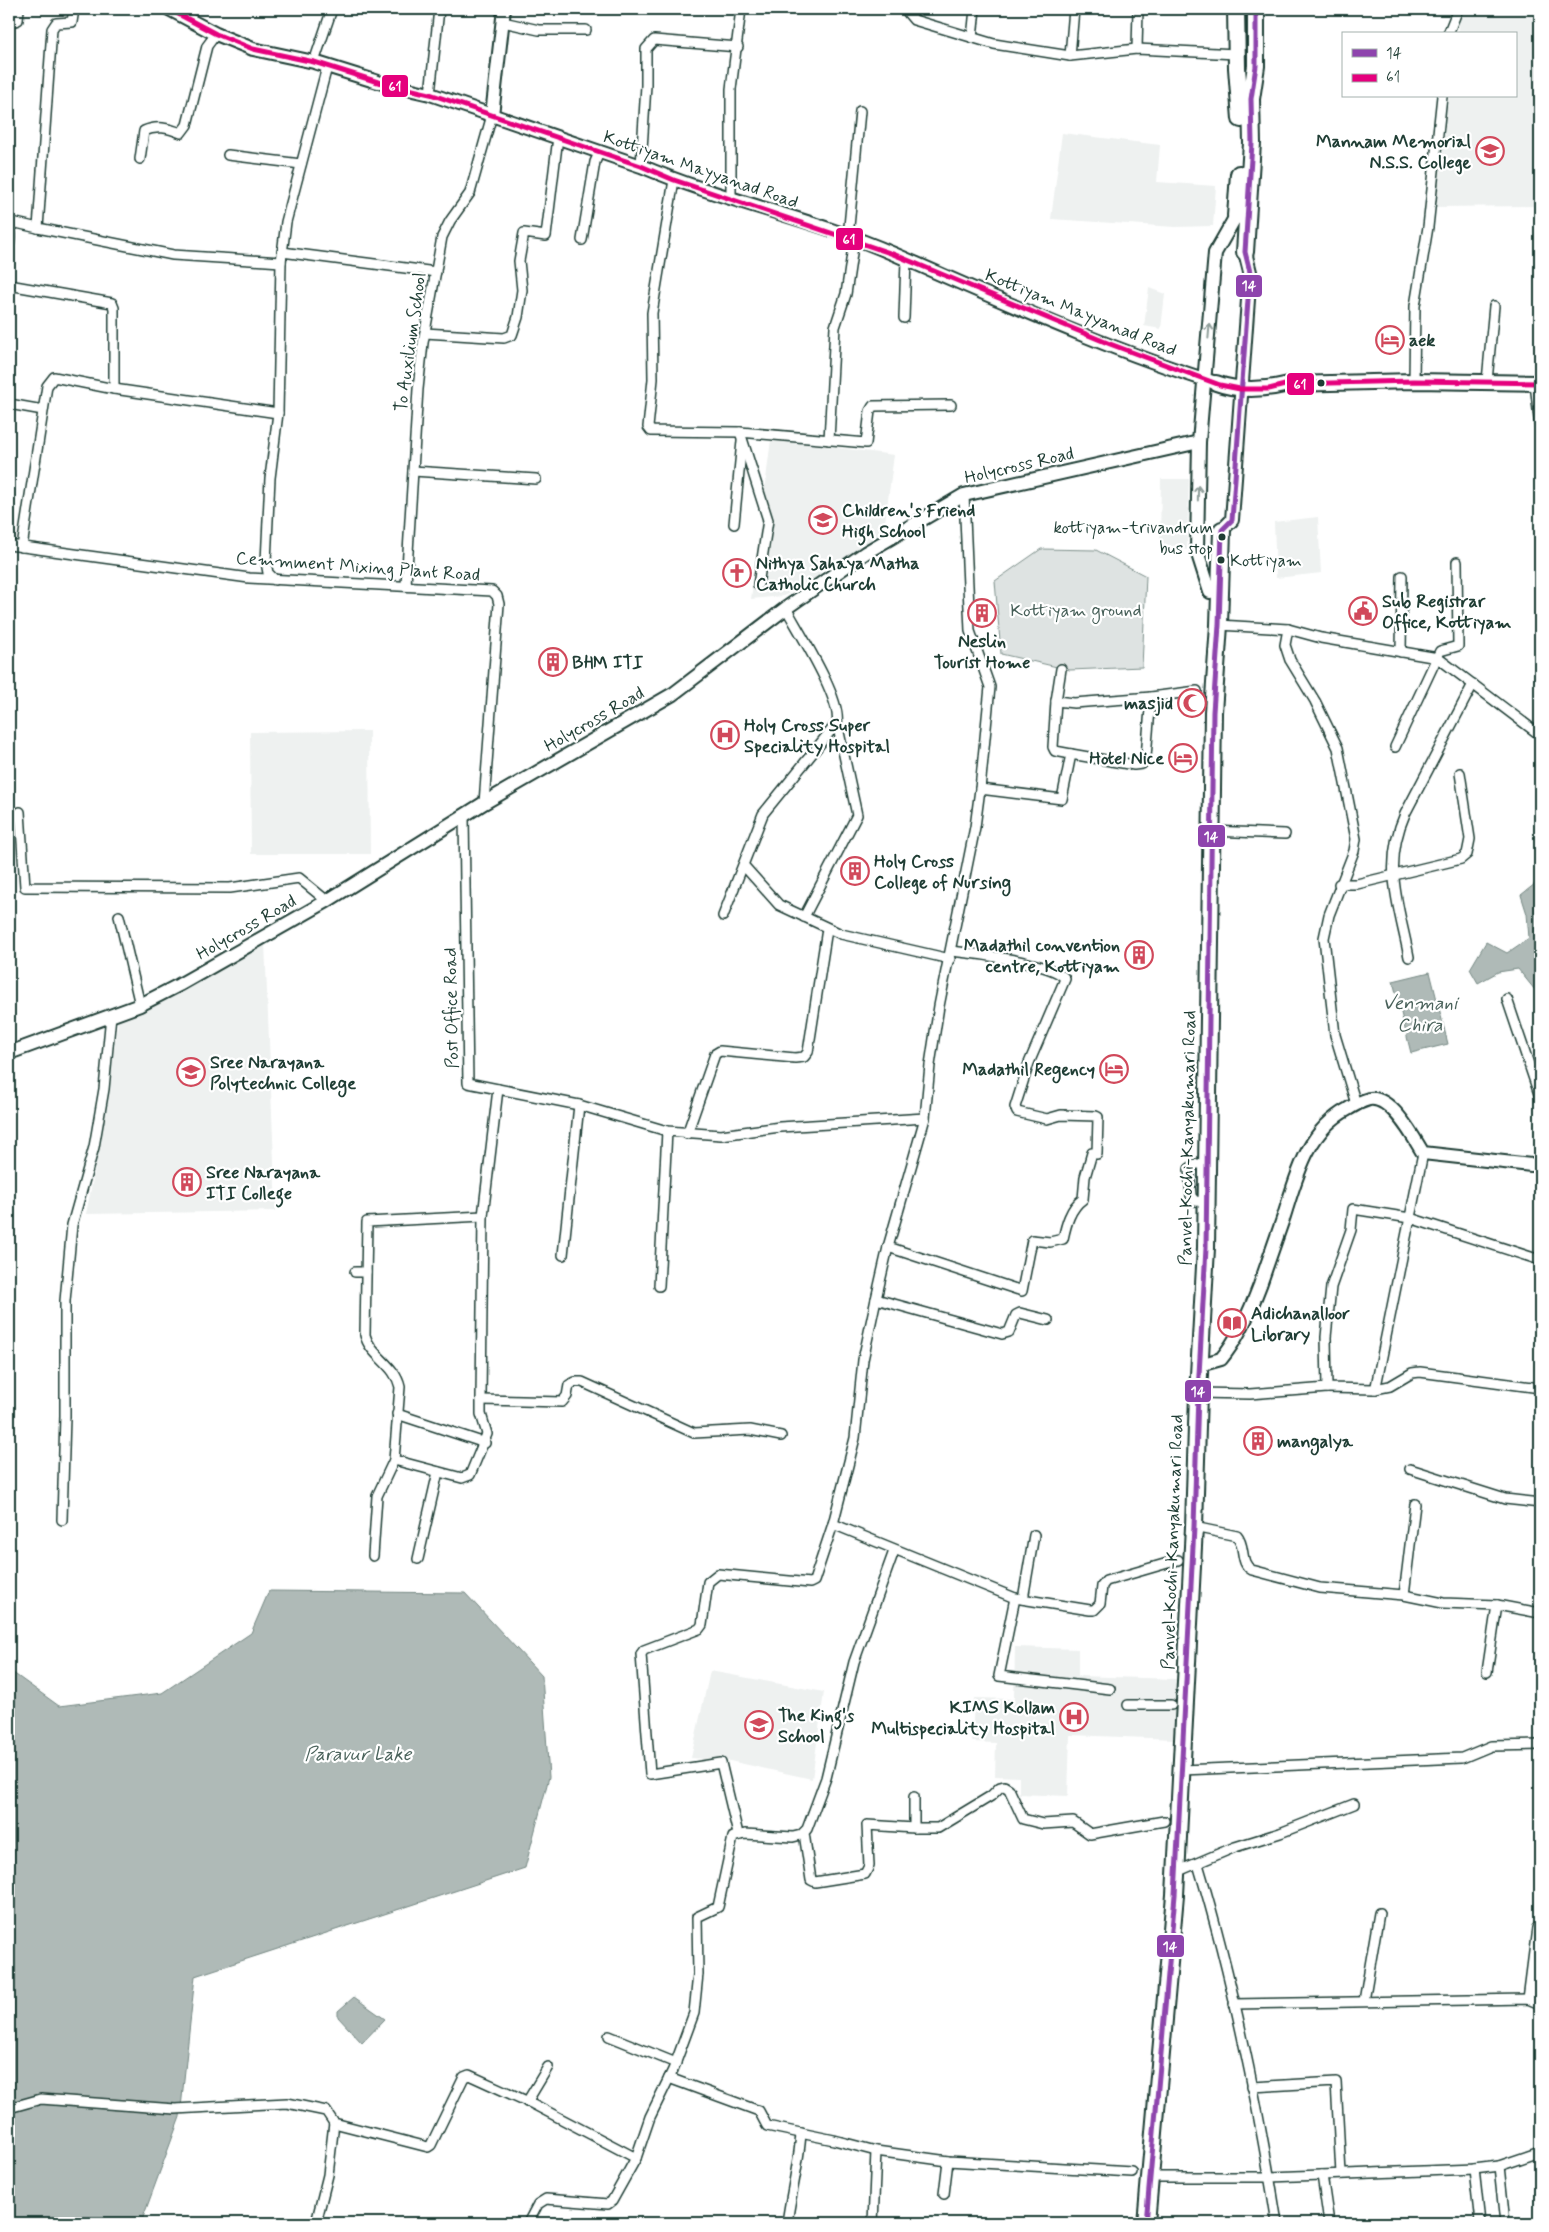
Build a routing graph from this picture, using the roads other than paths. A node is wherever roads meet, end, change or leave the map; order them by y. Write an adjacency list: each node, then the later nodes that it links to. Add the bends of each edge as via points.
1 (19, 9): 17 (street, via 18,20)
2 (74, 9): 42 (street, via 72,22 56,23 52,29)
3 (169, 9): 20 (main road, Kottiyam Mayyanad Road)
4 (332, 9): 26 (street)
5 (439, 9): 28 (street)
6 (741, 9): 22 (street)
7 (909, 9): 21 (street, via 908,13 914,20)
8 (975, 9): 21 (street)
9 (1074, 9): 25 (street)
10 (1138, 9): 23 (street)
11 (1236, 9): 24 (highway)
12 (1242, 9): 30 (highway)
13 (1251, 9): 30 (highway)
14 (1256, 9): 30 (highway, via 1256,66)
15 (1458, 9): 19 (street)
16 (503, 12): 18 (street, via 538,30); 32 (main road)
17 (9, 23)
18 (586, 30)
19 (1449, 32)
20 (216, 34): 26 (main road, Kottiyam Mayyanad Road, via 253,49); 36 (street, via 207,46 187,125 181,133 152,127 144,131)
21 (972, 38): 25 (street)
22 (738, 47): 38 (street, via 654,40 649,43 646,49); 40 (street, via 731,89)
23 (1137, 49): 24 (street); 25 (street)
24 (1236, 54): 30 (highway)
25 (1070, 56)
26 (314, 62): 27 (main road, Kottiyam Mayyanad Road)
27 (327, 67): 28 (main road, Kottiyam Mayyanad Road); 37 (street)
28 (430, 94): 32 (main road, Kottiyam Mayyanad Road)
29 (1442, 98): 55 (street, via 1428,227 1415,306)
30 (1246, 100): 41 (highway); 46 (highway, via 1252,143)
31 (860, 111): 43 (street)
32 (492, 115): 33 (main road, Kottiyam Mayyanad Road); 49 (street, To Auxilium School, via 470,193 442,238)
33 (558, 137): 34 (main road, Kottiyam Mayyanad Road); 53 (street, via 546,236 524,233 519,261 522,290 512,335 504,338)
34 (599, 153): 38 (main road, Kottiyam Mayyanad Road); 44 (street)
35 (228, 155): 37 (street)
36 (140, 159)
37 (301, 164): 47 (street, via 286,222)
38 (640, 166): 39 (main road, Kottiyam Mayyanad Road)
39 (674, 180): 40 (main road, Kottiyam Mayyanad Road); 65 (street, via 652,314 653,380 648,427 651,432)
40 (731, 198): 43 (main road, Kottiyam Mayyanad Road)
41 (1236, 216): 54 (main road, one-way to 41, via 1215,253)
42 (38, 228): 45 (street, via 12,222); 47 (street, via 173,255)
43 (851, 238): 48 (main road, Kottiyam Mayyanad Road); 66 (street, via 846,294 835,326)
44 (582, 240)
45 (9, 246)
46 (1245, 252): 58 (main road, via 1250,272)
47 (282, 257): 49 (street); 63 (street)
48 (906, 260): 52 (street); 54 (main road, Kottiyam Mayyanad Road, via 1110,344)
49 (436, 272): 53 (street, To Auxilium School)
50 (9, 285): 59 (street, via 112,303)
51 (1494, 306): 56 (street)
52 (904, 318)
53 (426, 333): 68 (street, To Auxilium School, via 418,389)
54 (1210, 381): 58 (main road); 67 (main road)
55 (1414, 381): 56 (main road); 58 (main road, via 1289,384 1269,388)
56 (1487, 381): 57 (main road)
57 (1537, 383): 64 (street)
58 (1240, 385): 72 (main road, via 1232,520)
59 (114, 389): 62 (street, via 54,377 47,386); 63 (street)
60 (9, 404): 62 (street)
61 (951, 405): 66 (street, via 873,406 866,443)
62 (43, 410): 74 (street)
63 (278, 413): 77 (street, via 270,478 266,562 268,573)
64 (1540, 428)
65 (742, 435): 66 (street); 71 (street); 79 (street, via 768,520)
66 (829, 440)
67 (1199, 442): 70 (main road, Holycross Road); 80 (main road, one-way to 67, via 1197,551)
68 (413, 471): 69 (street); 78 (street, To Auxilium School)
69 (536, 479)
70 (964, 495): 81 (main road, Holycross Road, via 865,553); 97 (street, via 970,631 990,687)
71 (734, 524)
72 (1222, 530): 82 (highway)
73 (9, 545): 74 (street, Cemmment Mixing Plant Road)
74 (22, 547): 77 (street, Cemmment Mixing Plant Road)
75 (1457, 562): 85 (street, via 1458,644 1456,648 1441,650)
76 (1402, 576): 84 (street)
77 (275, 580): 78 (street, Cemmment Mixing Plant Road)
78 (406, 585): 98 (street, Cemmment Mixing Plant Road, via 492,591 497,596)
79 (758, 585)
80 (1210, 592): 91 (highway, via 1208,662)
81 (786, 608): 92 (street, via 834,698 838,708); 98 (main road, Holycross Road, via 673,694)
82 (1219, 625): 83 (street); 91 (highway)
83 (1288, 629): 84 (street); 105 (street, via 1285,644 1290,660 1315,701 1342,763 1356,839)
84 (1402, 652): 85 (street)
85 (1438, 658): 87 (street); 94 (street)
86 (1061, 669): 90 (street)
87 (1473, 684): 93 (street); 104 (street, via 1400,826 1396,836)
88 (1197, 691): 89 (street)
89 (1151, 697): 90 (street, via 1074,703); 95 (street, via 1146,757 1142,764)
90 (1056, 701): 95 (street, via 1053,748)
91 (1213, 712): 101 (highway, Panvel-Kochi-Kanyakumari Road)
92 (837, 723): 103 (street, via 763,814); 109 (street, via 857,815)
93 (1540, 733)
94 (1395, 747)
95 (1071, 754): 97 (street, via 1062,799)
96 (1460, 773): 104 (street, via 1470,839 1467,854 1461,859)
97 (980, 789): 111 (street)
98 (484, 803): 100 (main road, Holycross Road)
99 (20, 812): 106 (street, via 25,887 230,888 299,878)
100 (464, 817): 106 (main road, Holycross Road); 118 (street, Post Office Road, via 468,1083)
101 (1212, 831): 102 (street); 137 (highway, Panvel-Kochi-Kanyakumari Road, via 1207,1202)
102 (1285, 834)
103 (744, 866): 108 (street); 109 (street, via 779,905)
104 (1394, 873): 105 (street, via 1357,884); 112 (street, via 1396,905)
105 (1339, 884): 120 (street, via 1324,938 1335,1035)
106 (326, 901): 114 (main road, Holycross Road)
107 (118, 916): 114 (street)
108 (723, 916)
109 (804, 917): 110 (street)
110 (827, 929): 111 (street); 124 (street, via 808,1052 804,1057 795,1058 720,1051 715,1054)
111 (950, 955): 122 (street, via 930,1065); 129 (street, via 996,957 1063,974 1065,979 1029,1064 1015,1107 1018,1112 1047,1120 1062,1115 1096,1116 1097,1154 1092,1153 1083,1199 1067,1223 1063,1239 1050,1242 1032,1240 1022,1291)
112 (1409, 957)
113 (1507, 999): 117 (street)
114 (140, 1005): 115 (main road, Holycross Road)
115 (111, 1015): 116 (main road, Holycross Road); 151 (street, via 104,1089 94,1147 72,1225 65,1301 66,1416)
116 (9, 1053)
117 (1536, 1073): 119 (street)
118 (498, 1089): 121 (street, Post Office Road); 127 (street)
119 (1540, 1097)
120 (1356, 1104): 125 (main road, via 1370,1099 1384,1104 1408,1128); 137 (main road, via 1330,1120 1311,1144 1299,1166 1260,1286 1237,1333 1221,1359)
121 (579, 1105): 123 (street, Post Office Road); 130 (street)
122 (925, 1118): 124 (street, Post Office Road, via 721,1135); 129 (street)
123 (667, 1131): 124 (street, Post Office Road); 134 (street)
124 (687, 1134)
125 (1423, 1153): 126 (main road, via 1531,1165); 128 (street)
126 (1540, 1162)
127 (483, 1216): 133 (street, via 367,1222); 142 (street)
128 (1410, 1218): 131 (street); 138 (street, via 1353,1208 1351,1230 1331,1287 1326,1337); 140 (street)
129 (888, 1247): 135 (street)
130 (563, 1255)
131 (1540, 1260)
132 (354, 1272): 133 (street)
133 (366, 1272): 143 (street, via 365,1335 368,1344 398,1377)
134 (659, 1286)
135 (876, 1298): 136 (street, via 1002,1334 1009,1332 1020,1313); 152 (street, via 863,1360 855,1438)
136 (1048, 1320)
137 (1200, 1365): 141 (highway, Panvel-Kochi-Kanyakumari Road)
138 (1327, 1388): 140 (street); 141 (street)
139 (1540, 1388): 140 (street, via 1420,1372)
140 (1375, 1389)
141 (1198, 1394): 153 (highway, Panvel-Kochi-Kanyakumari Road)
142 (481, 1400): 144 (street, via 562,1402 569,1385 582,1382 694,1433 750,1430); 145 (street, via 481,1414 488,1434)
143 (397, 1414): 145 (street); 146 (street)
144 (781, 1436)
145 (484, 1443): 148 (street, via 469,1476 462,1478)
146 (394, 1460): 148 (street); 156 (street, via 376,1496)
147 (1410, 1469): 149 (street, via 1505,1499)
148 (438, 1472): 157 (street)
149 (1540, 1503)
150 (1415, 1504): 159 (street)
151 (62, 1520)
152 (833, 1524): 155 (street); 174 (street, via 814,1581 718,1574 708,1582 699,1629 641,1654 650,1774 721,1762)
153 (1194, 1527): 159 (street, via 1237,1536 1245,1564 1252,1570 1320,1588); 168 (highway, Panvel-Kochi-Kanyakumari Road)
154 (1034, 1535): 160 (street)
155 (894, 1551): 160 (street); 173 (street, via 854,1662 826,1778)
156 (373, 1556)
157 (418, 1559)
158 (1178, 1560): 160 (street, via 1106,1581 1102,1586 1100,1604 1094,1610)
159 (1404, 1595): 161 (street, via 1443,1603)
160 (1019, 1599): 164 (street, via 999,1676)
161 (1497, 1605): 162 (street); 163 (street)
162 (1540, 1613)
163 (1486, 1672)
164 (1110, 1689)
165 (1128, 1705): 166 (street)
166 (1171, 1705)
167 (1540, 1745): 168 (street, via 1492,1746 1462,1758)
168 (1182, 1770): 176 (highway, Panvel-Kochi-Kanyakumari Road)
169 (914, 1797): 172 (street)
170 (1354, 1804): 175 (street)
171 (1164, 1821): 172 (street, via 1090,1834 1073,1822 1043,1824 1023,1819 1009,1789 1004,1786 938,1828)
172 (914, 1828): 173 (street, via 867,1825 869,1866 865,1874 816,1882 809,1876)
173 (804, 1833): 174 (street, via 793,1837)
174 (738, 1834): 184 (street, via 731,1842 718,1907 697,1917 698,1974 694,2014)
175 (1198, 1864): 176 (street); 181 (street)
176 (1176, 1872): 201 (highway, Panvel-Kochi-Kanyakumari Road)
177 (1380, 1913): 180 (street)
178 (1537, 1928): 179 (street)
179 (1528, 1999): 180 (street); 182 (street)
180 (1364, 2002): 181 (street)
181 (1234, 2004): 187 (street)
182 (1540, 2004)
183 (609, 2036): 184 (street)
184 (676, 2063): 186 (street)
185 (548, 2067): 188 (street)
186 (669, 2078): 191 (street, via 759,2111 767,2126); 194 (street, via 650,2117)
187 (1252, 2087): 199 (street, via 1336,2082); 202 (street)
188 (527, 2102): 190 (street, via 467,2075 428,2147); 194 (street)
189 (9, 2108): 190 (street, via 41,2099 175,2109 287,2103 326,2111)
190 (334, 2123): 204 (street, via 328,2175)
191 (801, 2133): 192 (street); 206 (street, via 798,2167)
192 (876, 2151): 195 (street); 207 (street)
193 (1540, 2152): 196 (street)
194 (636, 2158): 205 (street, via 608,2204 546,2199 538,2204)
195 (948, 2161): 198 (street); 203 (street)
196 (1499, 2166): 197 (street); 212 (street)
197 (1474, 2169): 199 (street); 211 (street)
198 (1132, 2172)
199 (1341, 2174): 200 (street)
200 (1322, 2175): 202 (street); 210 (street)
201 (1150, 2177): 202 (street); 208 (highway, Panvel-Kochi-Kanyakumari Road)
202 (1270, 2177): 209 (street)
203 (944, 2194)
204 (316, 2223)
205 (528, 2223)
206 (786, 2223)
207 (873, 2223)
208 (1146, 2223)
209 (1277, 2223)
210 (1330, 2223)
211 (1480, 2223)
212 (1505, 2223)

